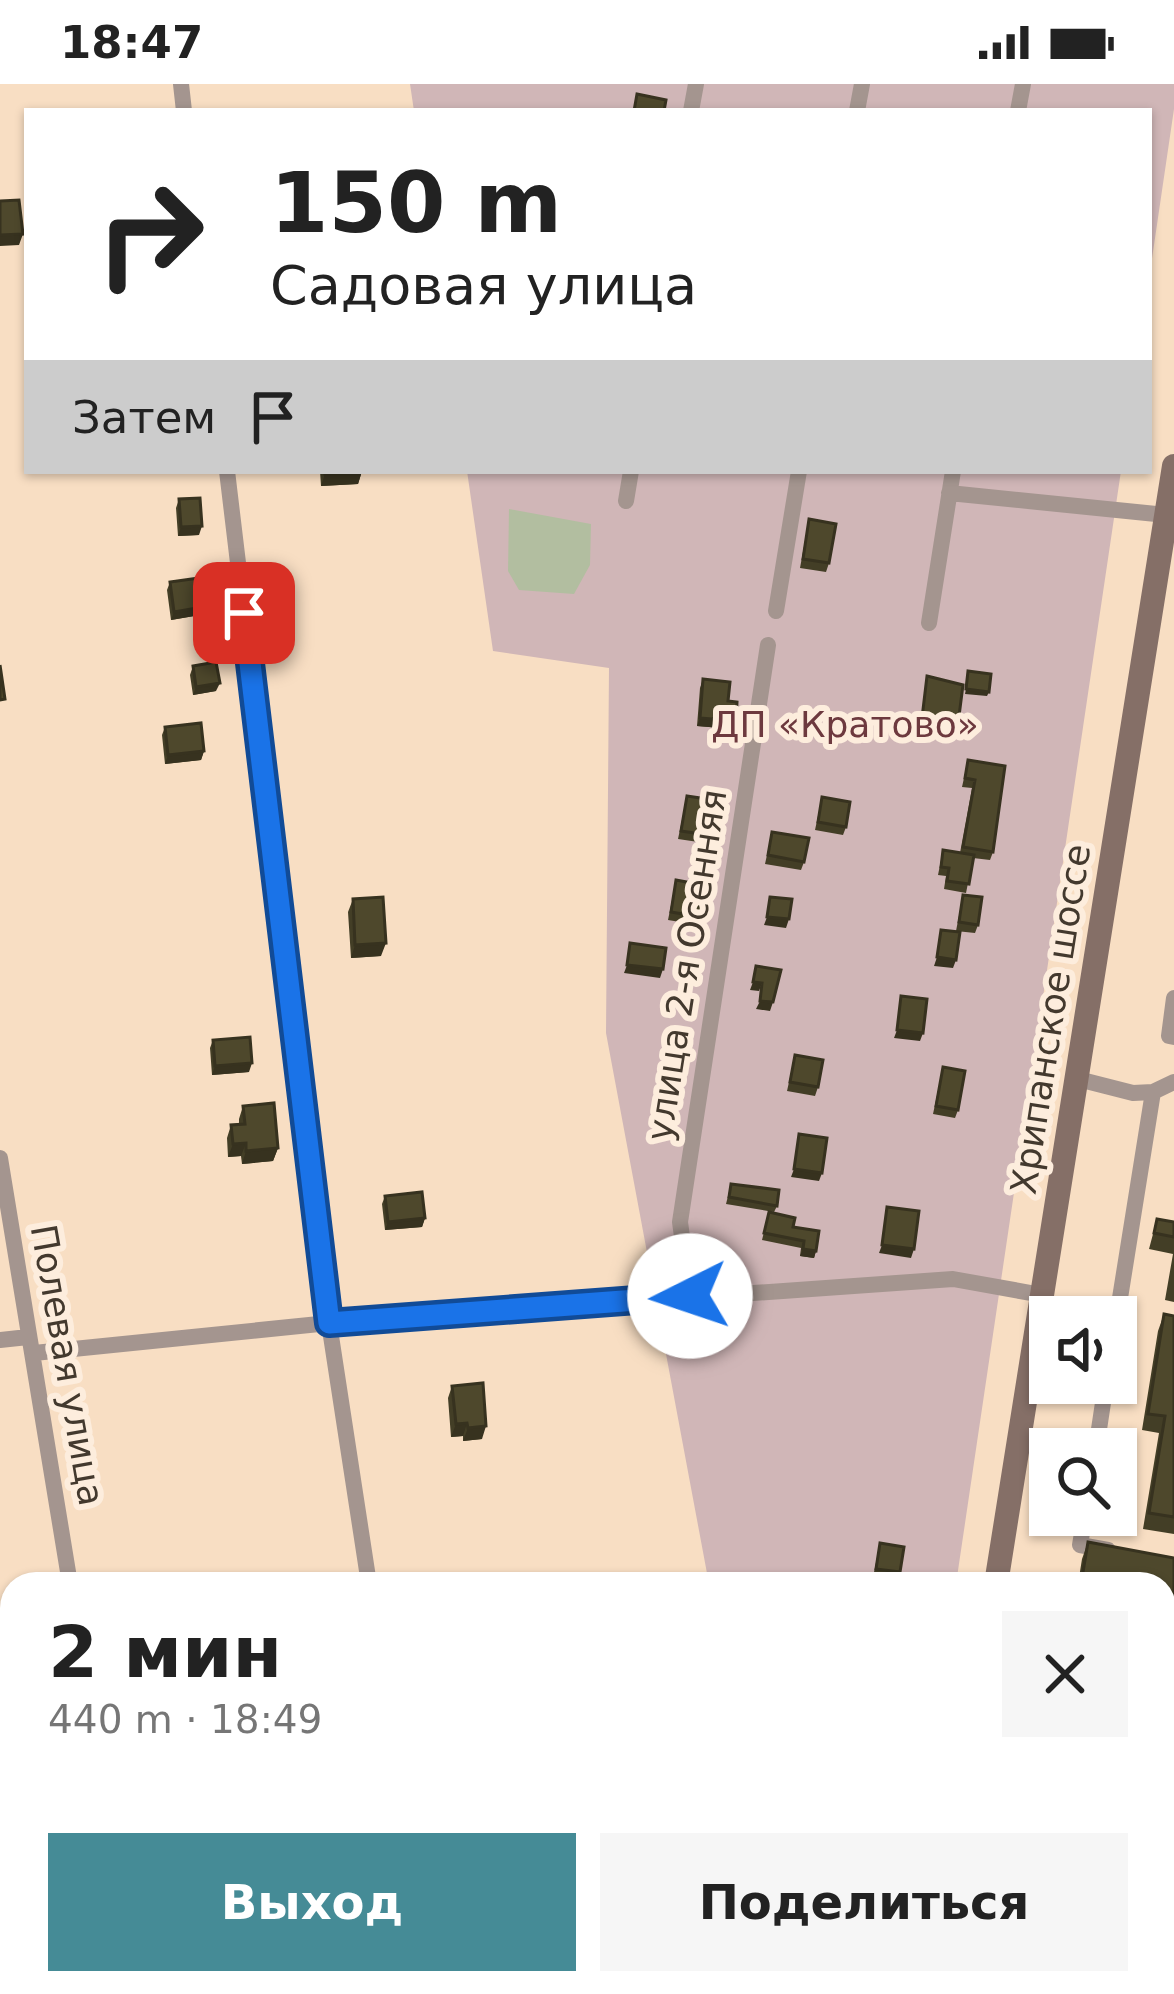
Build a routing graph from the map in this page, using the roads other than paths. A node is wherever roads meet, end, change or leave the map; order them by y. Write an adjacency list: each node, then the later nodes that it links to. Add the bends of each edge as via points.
1 (1174, 466): 8 (main road, Хрипанское шоссе)
2 (227, 474): 21 (street)
3 (630, 474): 7 (street)
4 (799, 474): 9 (street)
5 (952, 474): 6 (street)
6 (949, 494): 8 (street); 10 (street)
7 (626, 501)
8 (1166, 515): 14 (main road, Хрипанское шоссе)
9 (776, 611)
10 (929, 623)
11 (768, 645): 19 (street, улица 2-я Осенняя, via 680,1222)
12 (1174, 998): 13 (street)
13 (1174, 1037)
14 (1078, 1079): 16 (street); 18 (main road, Хрипанское шоссе)
15 (1174, 1082): 16 (street)
16 (1153, 1092): 20 (street)
17 (0, 1158): 23 (street, Полевая улица)
18 (1042, 1295): 19 (street, via 953,1280); 28 (main road, Хрипанское шоссе)
19 (690, 1296): 21 (street)
20 (1120, 1296)
21 (329, 1323): 23 (street); 27 (street)
22 (0, 1340): 23 (street)
23 (31, 1345): 26 (street, Полевая улица)
24 (1082, 1536): 25 (street, via 1080,1545)
25 (1127, 1553)
26 (68, 1572)
27 (367, 1572)
28 (998, 1572)

